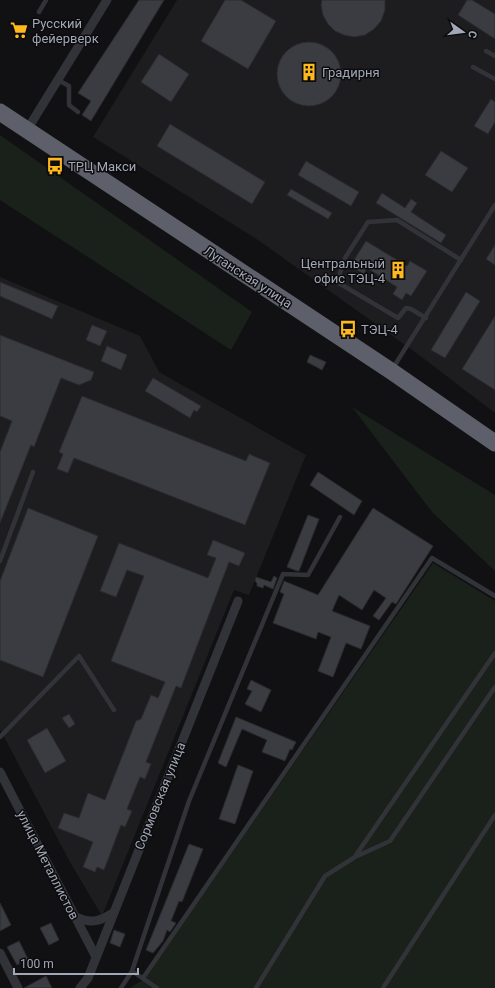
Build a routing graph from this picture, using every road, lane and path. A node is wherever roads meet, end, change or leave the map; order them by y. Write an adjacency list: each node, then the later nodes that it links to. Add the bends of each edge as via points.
1 (46, 0): 3 (lane)
2 (107, 0): 8 (street)
3 (39, 12)
4 (486, 51): 5 (lane)
5 (495, 56)
6 (473, 67): 7 (lane)
7 (495, 79)
8 (58, 80): 10 (lane, via 69,86 69,105); 11 (street)
9 (0, 112): 11 (highway, Луганская улица)
10 (78, 112)
11 (27, 130): 15 (highway, Луганская улица)
12 (495, 205): 13 (lane)
13 (461, 260): 14 (lane); 14 (lane, via 397,220 368,222 345,258 337,282 398,318 406,308)
14 (426, 318): 15 (lane)
15 (391, 372): 16 (highway, Луганская улица)
16 (495, 443)
17 (34, 472): 19 (lane)
18 (340, 517): 33 (lane, via 308,575 283,574 189,801)
19 (0, 561)
20 (495, 596): 34 (lane, via 432,558)
21 (238, 601): 29 (street, Сормовская улица)
22 (495, 653): 28 (lane)
23 (495, 687): 28 (lane, via 390,841)
24 (114, 710): 25 (lane, via 78,656)
25 (0, 737)
26 (0, 772): 30 (street, улица Металлистов)
27 (495, 815): 40 (lane)
28 (355, 857): 39 (lane, via 325,876)
29 (113, 913): 30 (street, via 95,921 86,921); 32 (street, Сормовская улица)
30 (74, 916): 32 (street, улица Металлистов)
31 (0, 954): 35 (street)
32 (96, 958): 36 (street, Сормовская улица, via 88,978)
33 (132, 971): 34 (lane); 37 (lane)
34 (143, 978): 38 (lane)
35 (18, 988)
36 (80, 988)
37 (121, 988)
38 (157, 988)
39 (256, 988)
40 (384, 988)

